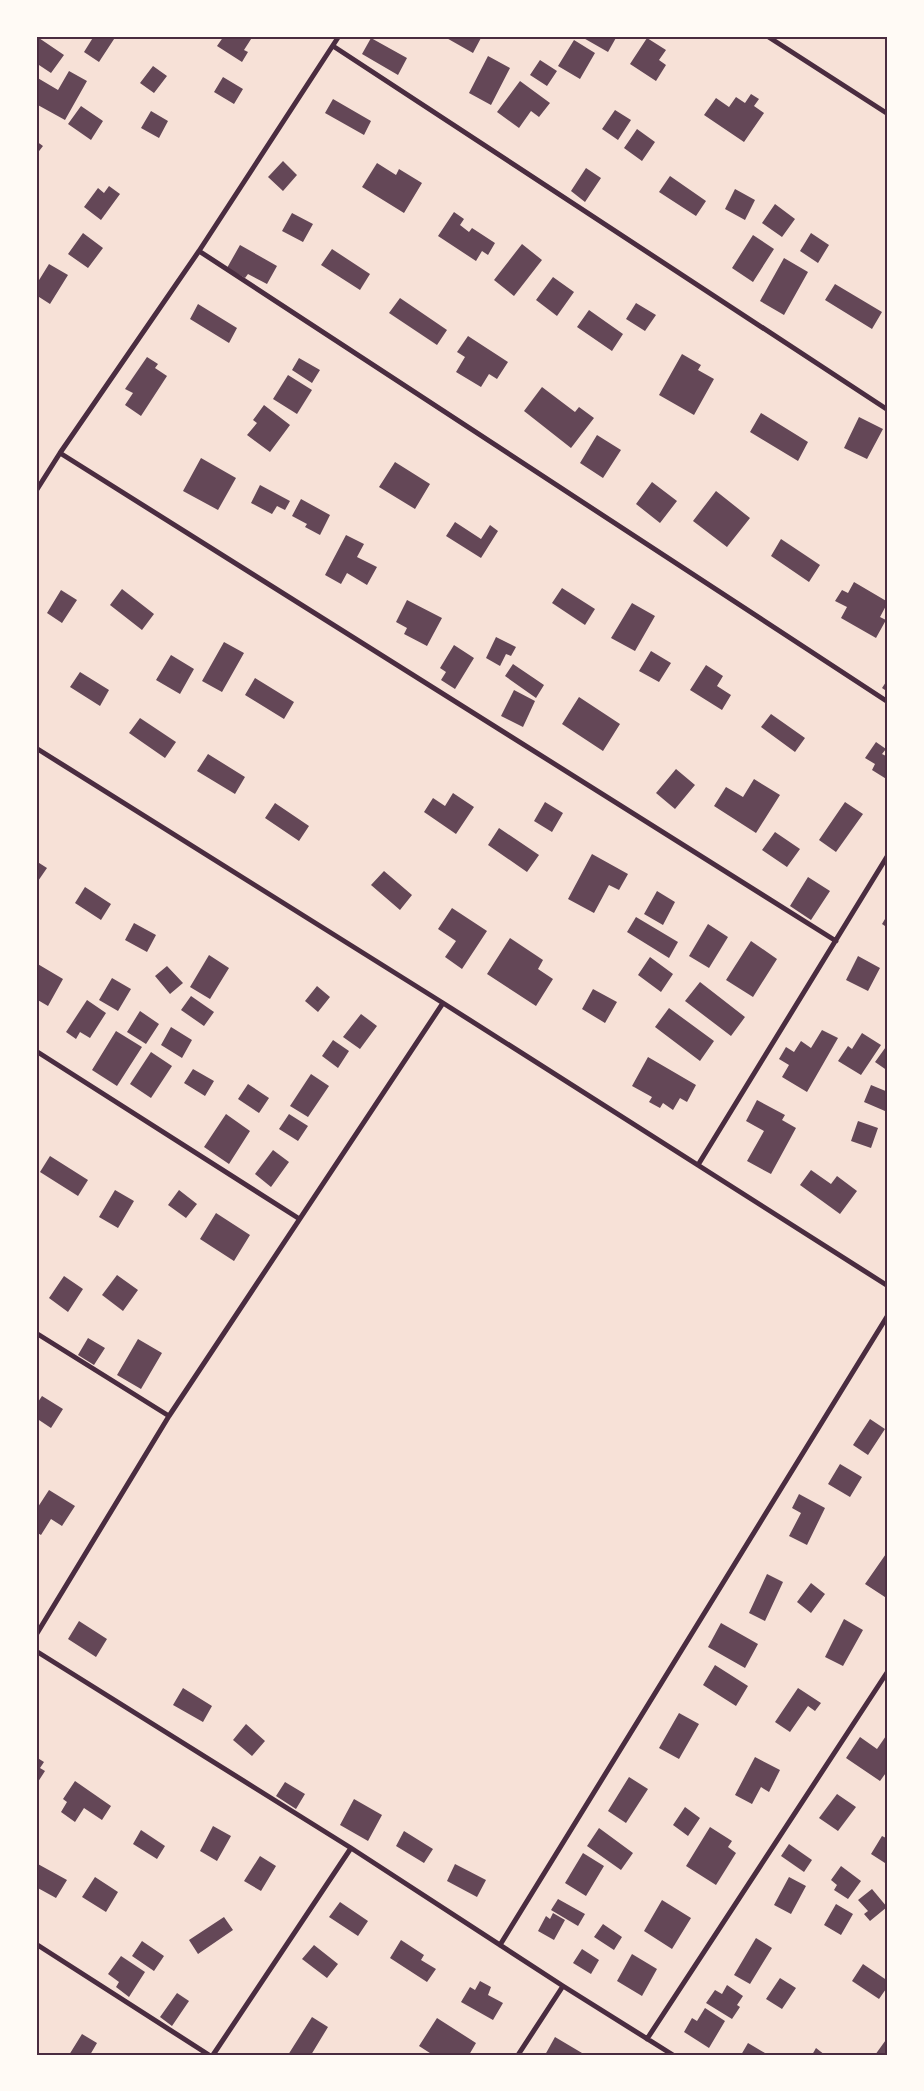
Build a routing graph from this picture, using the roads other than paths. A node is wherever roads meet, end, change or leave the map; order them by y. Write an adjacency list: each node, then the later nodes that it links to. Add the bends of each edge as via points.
1 (339, 36): 3 (street)
2 (767, 36): 4 (street)
3 (333, 46): 5 (street); 6 (street)
4 (888, 114)
5 (198, 251): 7 (street); 9 (street)
6 (888, 410)
7 (60, 454): 8 (street); 12 (street)
8 (36, 491)
9 (888, 702)
10 (36, 748): 13 (street)
11 (888, 855): 12 (street)
12 (836, 941): 15 (street)
13 (443, 1003): 15 (street); 16 (street)
14 (36, 1050): 16 (street)
15 (698, 1165): 17 (street)
16 (298, 1218): 20 (street)
17 (888, 1286)
18 (888, 1315): 26 (street)
19 (36, 1334): 20 (street)
20 (169, 1416): 21 (street)
21 (36, 1635)
22 (36, 1651): 24 (street)
23 (888, 1671): 28 (street)
24 (351, 1848): 26 (street); 30 (street)
25 (36, 1944): 29 (street)
26 (500, 1945): 27 (street)
27 (563, 1986): 28 (street); 31 (street)
28 (647, 2038): 32 (street)
29 (209, 2055)
30 (213, 2055)
31 (518, 2055)
32 (674, 2055)

